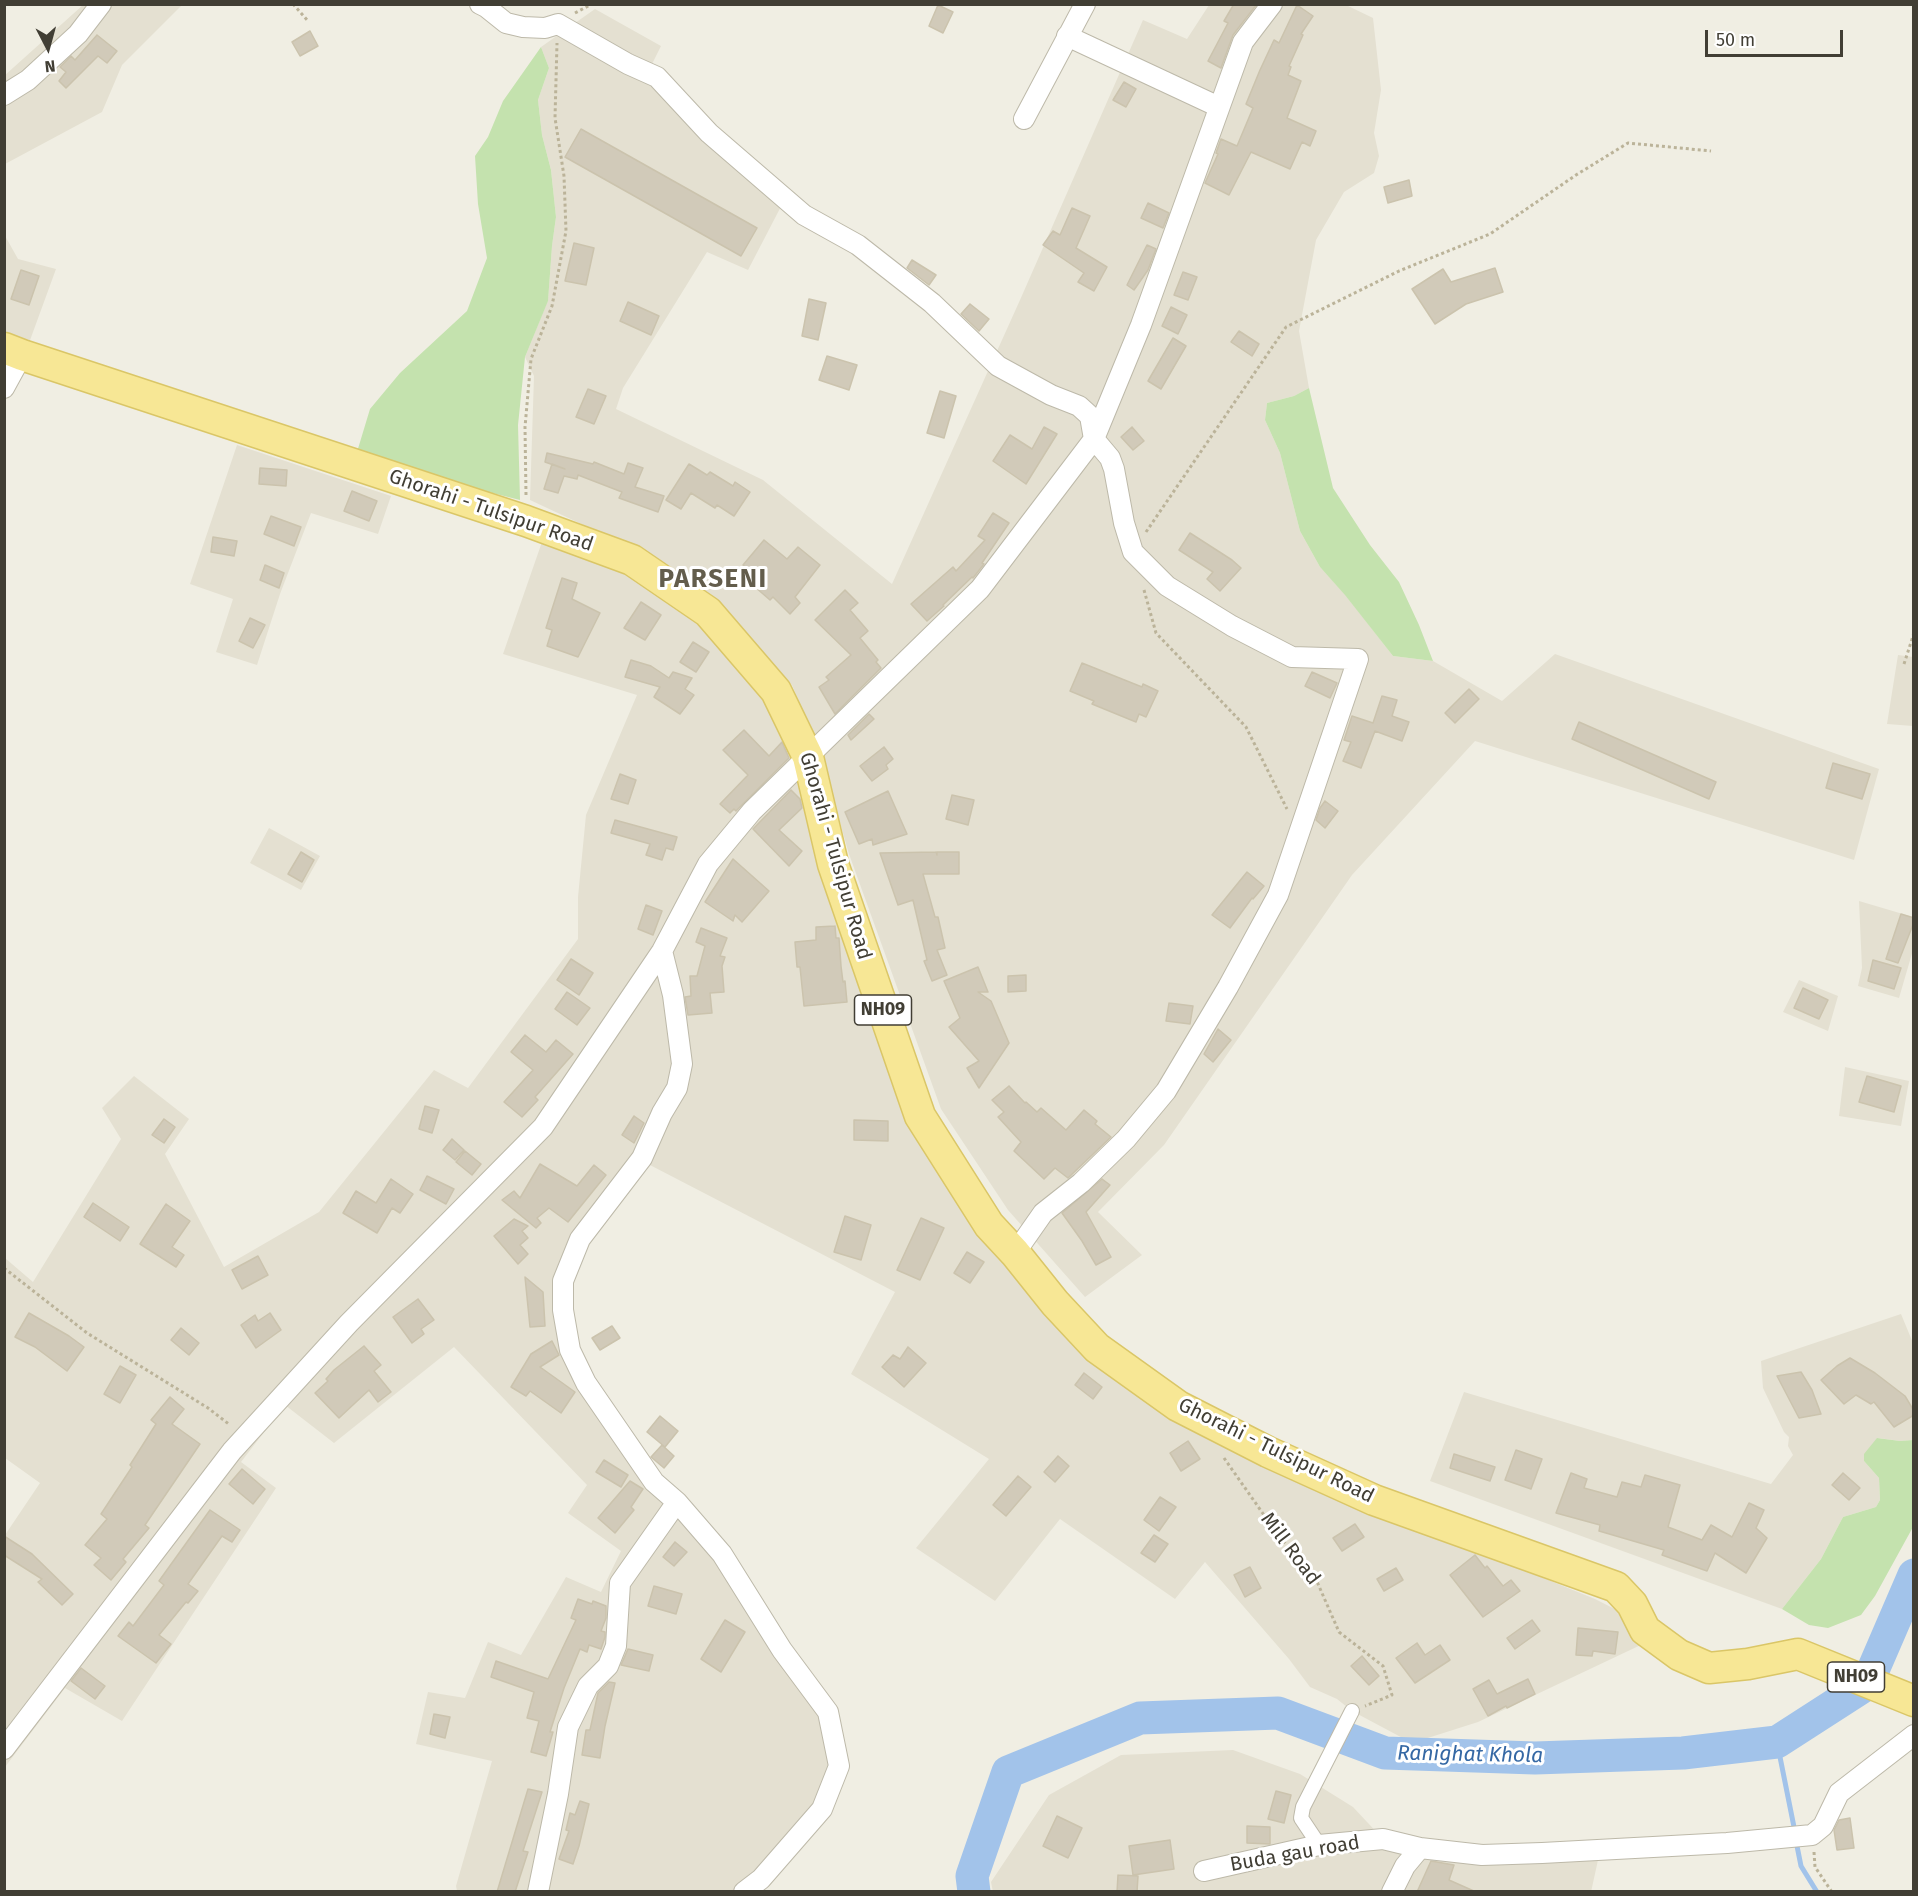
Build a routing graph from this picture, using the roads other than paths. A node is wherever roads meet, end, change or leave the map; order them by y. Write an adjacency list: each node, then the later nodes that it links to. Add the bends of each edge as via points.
1 (101, 4): 6 (street, via 78,34 28,80)
2 (480, 4): 11 (street, via 506,23 545,28 558,24 657,77 709,133 804,215 858,246 932,303 998,366 1079,406 1090,416)
3 (1085, 4): 5 (street)
4 (1272, 4): 7 (street, via 1243,42)
5 (1067, 36): 7 (street); 8 (street)
6 (4, 95)
7 (1219, 107): 11 (street, via 1142,325)
8 (1024, 119)
9 (13, 352): 10 (street); 12 (main road, Ghorahi - Tulsipur Road / NH09, via 526,521 632,560 708,612 776,690)
10 (4, 388)
11 (1094, 439): 12 (street, via 980,589); 14 (street, via 1114,469 1133,552 1167,586 1292,657 1358,659 1278,895 1228,987 1166,1091 1081,1184 1043,1213)
12 (808, 757): 13 (street, via 752,811 708,864); 14 (main road, Ghorahi - Tulsipur Road / NH09, via 834,864 920,1116 989,1225)
13 (662, 951): 15 (street, via 682,1064 677,1088 642,1158 580,1239 563,1281 563,1310 570,1350 586,1383 654,1482); 19 (street, via 543,1127 349,1323 225,1460)
14 (1015, 1253): 16 (main road, Ghorahi - Tulsipur Road / NH09, via 1097,1348 1178,1406 1268,1452 1374,1500 1616,1587 1632,1604 1645,1630 1679,1655 1709,1668 1798,1654)
15 (677, 1502): 23 (street, via 620,1583 616,1646 608,1666 588,1686 568,1727); 24 (street, via 722,1554 782,1650 828,1712 839,1766 822,1809 761,1879)
16 (1914, 1701)
17 (1352, 1711): 20 (street, via 1303,1807 1301,1818)
18 (1914, 1736): 21 (street, Buda gau road, via 1839,1793 1823,1826 1812,1835 1635,1849 1482,1855)
19 (4, 1749)
20 (1319, 1845): 21 (street, Buda gau road, via 1383,1839); 22 (street, Buda gau road)
21 (1420, 1848): 25 (street)
22 (1204, 1871)
23 (538, 1892)
24 (744, 1892)
25 (1392, 1892)

